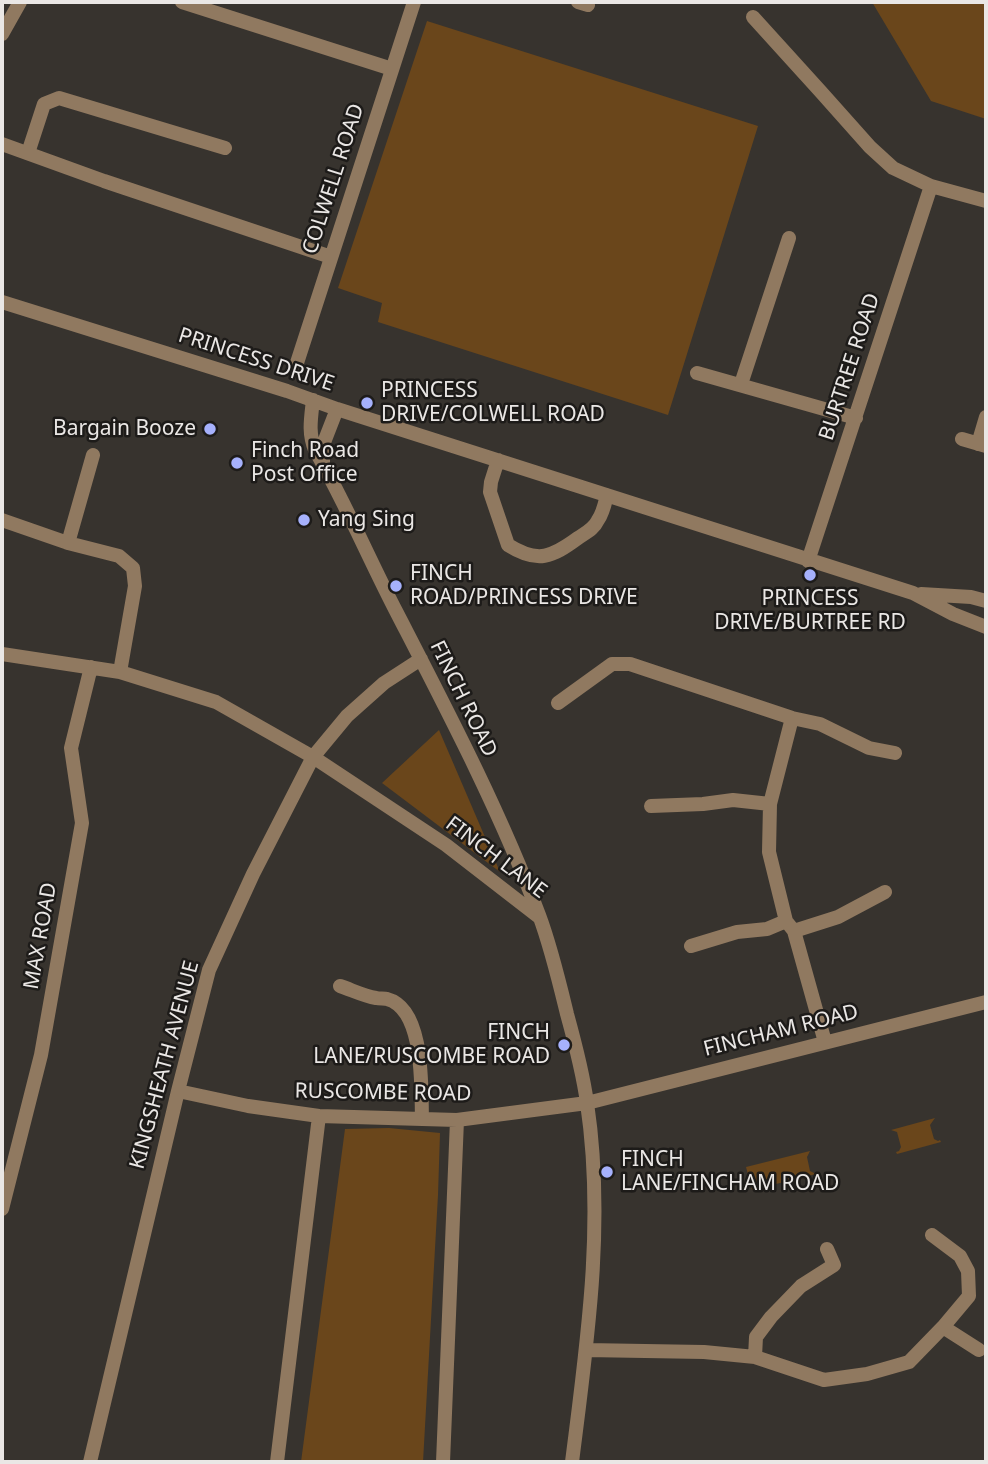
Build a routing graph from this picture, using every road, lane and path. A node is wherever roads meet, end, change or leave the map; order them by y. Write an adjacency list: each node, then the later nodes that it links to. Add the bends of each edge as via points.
1 (20, 2): 5 (street)
2 (182, 2): 6 (street)
3 (414, 2): 6 (street, COLWELL ROAD)
4 (752, 17): 10 (street, via 870,147 893,168)
5 (2, 34)
6 (393, 69): 13 (street, COLWELL ROAD)
7 (2, 144): 9 (street)
8 (225, 149): 9 (street, via 59,98 44,103)
9 (28, 153): 13 (street)
10 (930, 186): 11 (street); 20 (street, BURTREE ROAD)
11 (986, 201)
12 (789, 238): 17 (street)
13 (331, 257): 15 (street, COLWELL ROAD)
14 (2, 302): 18 (street, PRINCESS DRIVE)
15 (295, 369)
16 (697, 373): 17 (street)
17 (741, 384): 20 (street)
18 (313, 400): 19 (street, PRINCESS DRIVE); 26 (street, FINCH ROAD, via 311,439)
19 (337, 409): 25 (street, PRINCESS DRIVE); 26 (street, via 323,446)
20 (856, 418): 30 (street, BURTREE ROAD)
21 (986, 418): 23 (street)
22 (962, 439): 23 (street)
23 (982, 445)
24 (93, 455): 29 (street)
25 (498, 460): 27 (street, PRINCESS DRIVE); 27 (street, via 491,496 509,545 529,554 553,554 590,530)
26 (323, 464): 35 (street, FINCH ROAD)
27 (607, 495): 30 (street, PRINCESS DRIVE)
28 (2, 520): 29 (street)
29 (68, 542): 37 (street, via 119,556 133,568 135,586)
30 (808, 561): 31 (street, PRINCESS DRIVE)
31 (913, 593): 32 (street, PRINCESS DRIVE); 33 (street, PRINCESS DRIVE)
32 (986, 601)
33 (986, 627)
34 (2, 654): 36 (street, FINCH LANE)
35 (421, 659): 41 (street, KINGSHEATH AVENUE, via 346,716); 45 (street, FINCH ROAD, via 503,827)
36 (90, 667): 37 (street, FINCH LANE); 56 (street, MAX ROAD, via 71,748 82,823 41,1055)
37 (120, 672): 41 (street, FINCH LANE, via 216,702)
38 (558, 703): 39 (street, via 612,664 630,664)
39 (792, 718): 40 (street, via 820,724 869,748); 42 (street)
40 (895, 753)
41 (313, 757): 45 (street, FINCH LANE, via 446,845); 51 (street, KINGSHEATH AVENUE, via 209,970)
42 (770, 804): 43 (street, via 733,800); 46 (street, via 768,852)
43 (651, 806)
44 (885, 892): 46 (street, via 838,917)
45 (540, 918): 52 (street, FINCH LANE)
46 (790, 926): 47 (street, via 737,932); 50 (street)
47 (691, 946)
48 (340, 985): 54 (street, via 388,999 412,1022 419,1049)
49 (986, 1002): 50 (street, FINCHAM ROAD)
50 (825, 1042): 52 (street, FINCHAM ROAD)
51 (178, 1091): 53 (street, RUSCOMBE ROAD); 63 (street, KINGSHEATH AVENUE)
52 (587, 1102): 55 (street, RUSCOMBE ROAD); 60 (street, FINCH LANE, via 595,1204)
53 (319, 1116): 54 (street, RUSCOMBE ROAD); 64 (street)
54 (422, 1119): 55 (street, RUSCOMBE ROAD)
55 (457, 1120): 65 (street)
56 (2, 1209)
57 (932, 1235): 59 (street, via 960,1256 968,1271 970,1296)
58 (828, 1249): 62 (street, via 834,1265 801,1286 771,1317 756,1337)
59 (943, 1327): 61 (street); 62 (street, via 909,1362 867,1374 824,1380)
60 (586, 1350): 62 (street); 66 (street, FINCH LANE)
61 (979, 1350)
62 (755, 1357)
63 (90, 1462)
64 (277, 1462)
65 (443, 1462)
66 (572, 1462)

